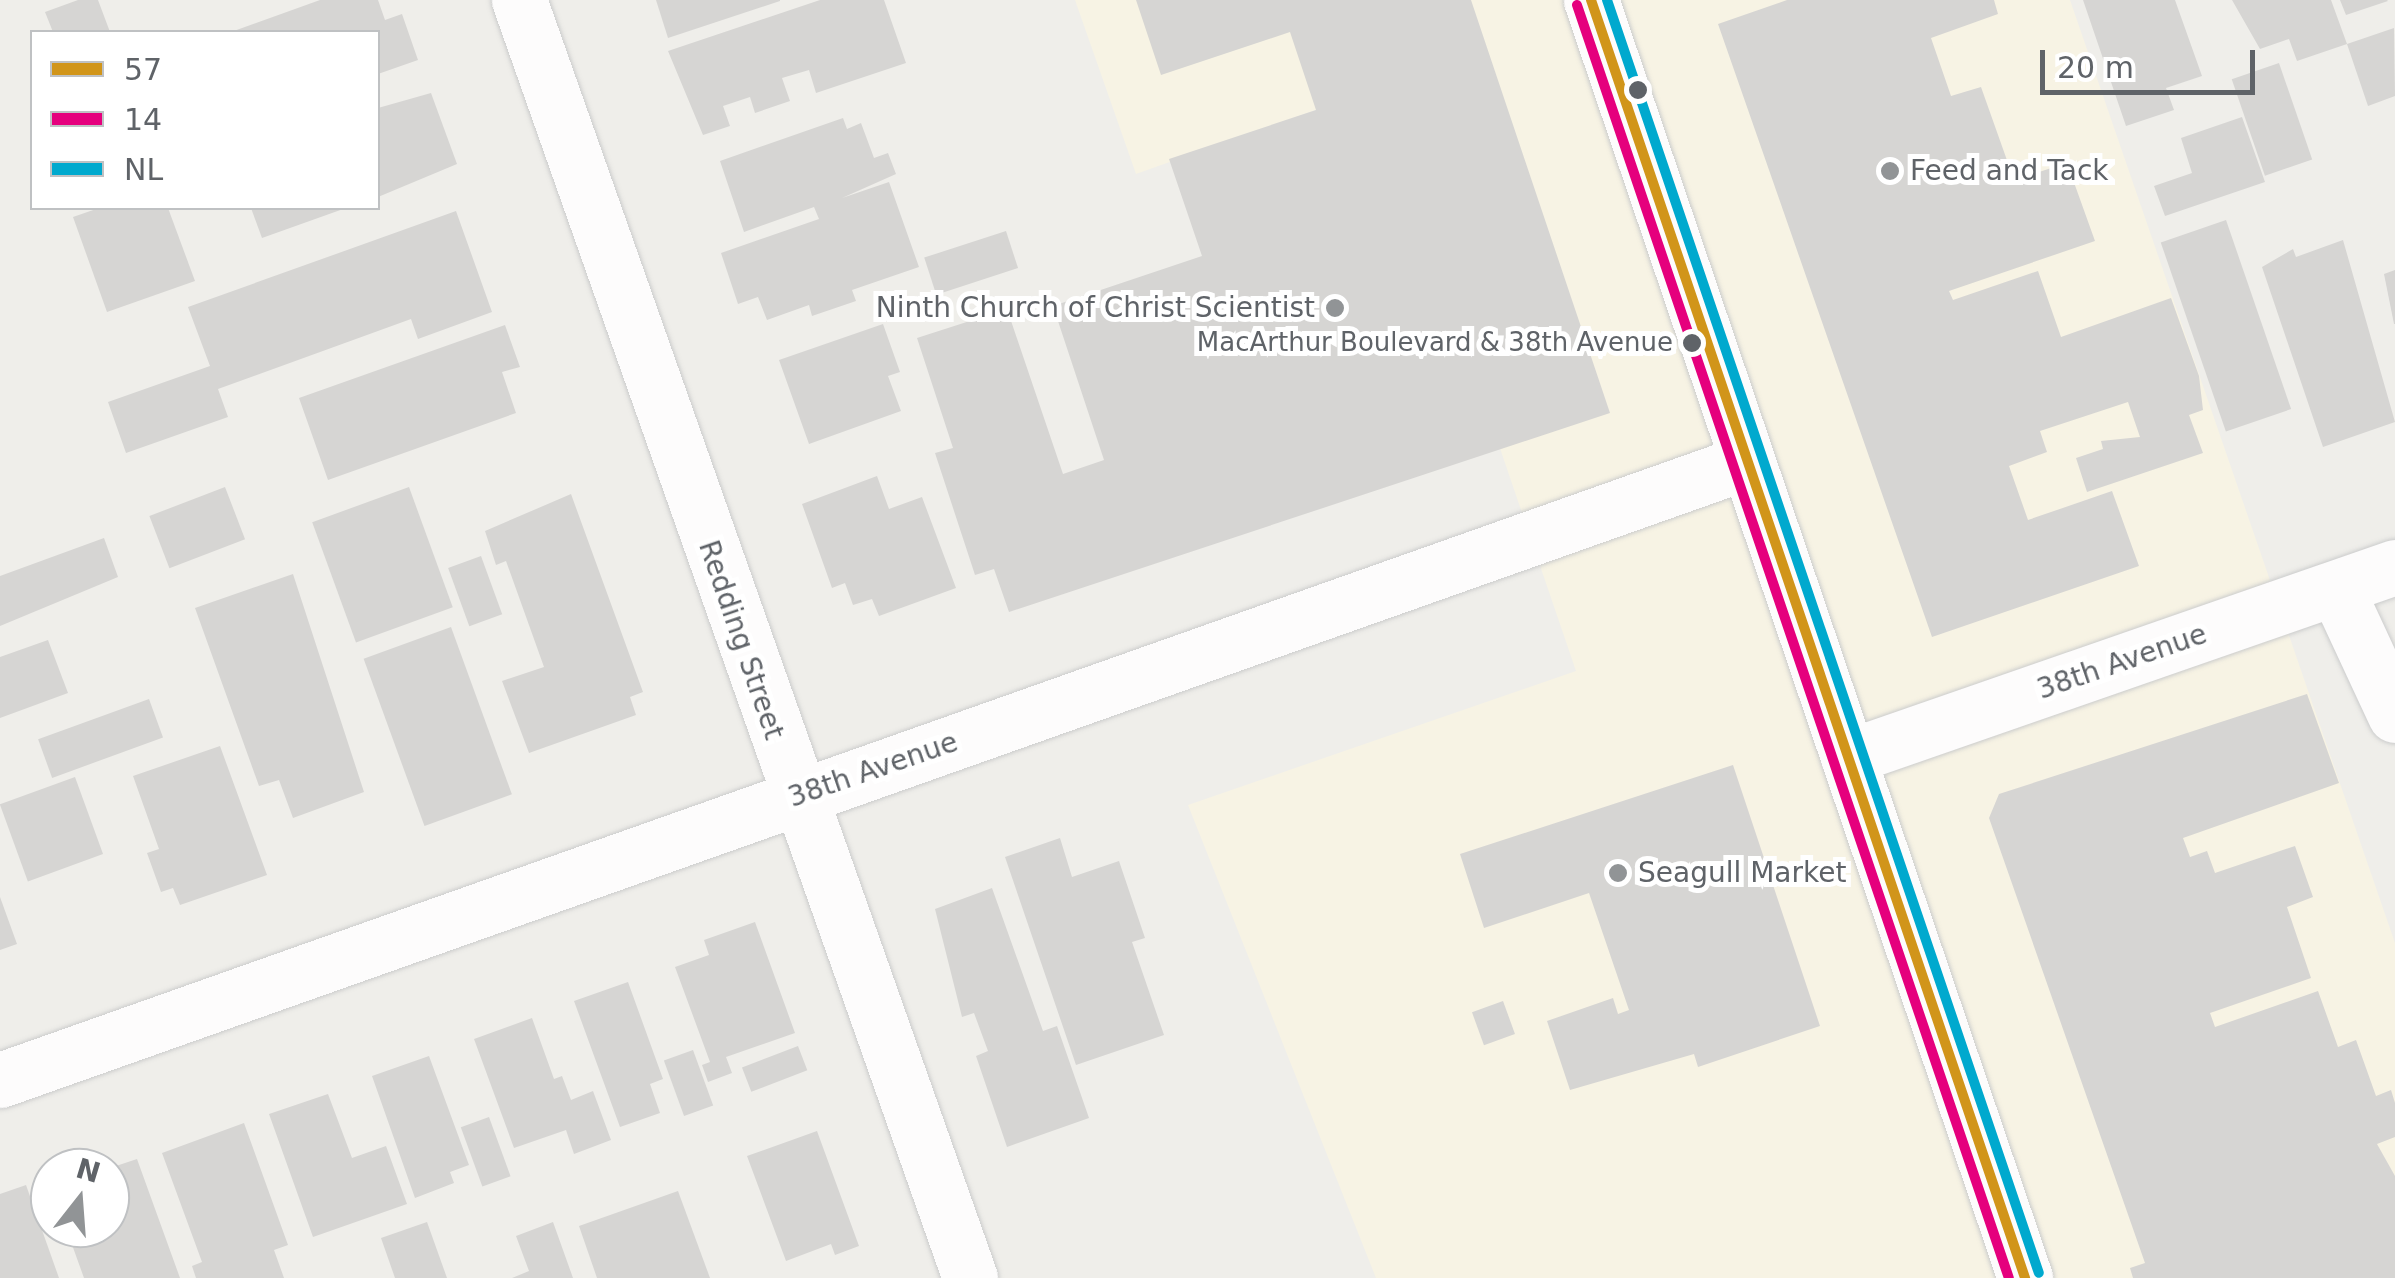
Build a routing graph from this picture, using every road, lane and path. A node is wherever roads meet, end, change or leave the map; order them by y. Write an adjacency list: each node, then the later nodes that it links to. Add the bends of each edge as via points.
1 (519, 0): 8 (street, Redding Street)
2 (1591, 0): 3 (street)
3 (1746, 462): 7 (street); 8 (street, 38th Avenue)
4 (2395, 566): 5 (street, 38th Avenue)
5 (2336, 588): 6 (street); 7 (street, 38th Avenue)
6 (2395, 715)
7 (1848, 758): 11 (street)
8 (796, 797): 9 (street, 38th Avenue); 10 (street, Redding Street)
9 (0, 1080)
10 (970, 1278)
11 (2025, 1278)

